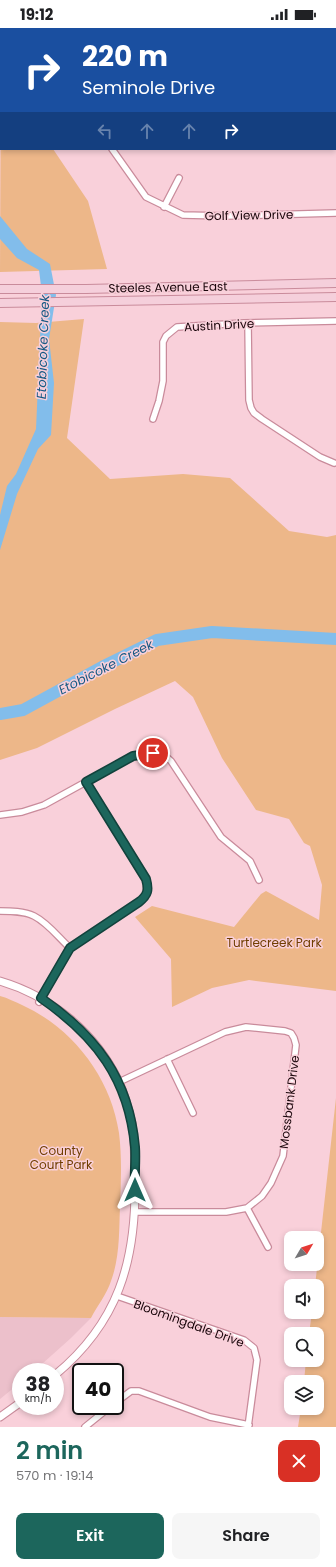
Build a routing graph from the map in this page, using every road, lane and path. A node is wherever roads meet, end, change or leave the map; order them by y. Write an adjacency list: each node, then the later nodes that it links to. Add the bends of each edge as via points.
1 (113, 150): 3 (street, Golf View Drive, via 146,197)
2 (178, 178): 3 (street)
3 (164, 207): 4 (street, Golf View Drive, via 183,215)
4 (336, 213)
5 (336, 283): 6 (main road, Steeles Avenue East)
6 (0, 289)
7 (336, 297): 8 (main road, Steeles Avenue East)
8 (0, 303)
9 (336, 321): 10 (street, Austin Drive)
10 (248, 323): 11 (street, Austin Drive, via 177,327 170,332 163,342 163,381); 12 (street, via 248,393 254,413 320,457)
11 (153, 419)
12 (334, 463)
13 (86, 782): 14 (street, via 33,810); 15 (street, via 133,756 153,753 164,755 171,761 221,837 250,861); 17 (street, via 146,879 148,892 139,902)
14 (0, 815)
15 (259, 880)
16 (0, 911): 17 (street, via 15,911 34,916)
17 (70, 948): 19 (street)
18 (0, 981): 19 (street, via 26,990)
19 (40, 1000): 21 (street, via 65,1014 80,1028 104,1056)
20 (167, 1060): 21 (street, Mossbank Drive); 22 (street); 23 (street, Mossbank Drive, via 225,1032 246,1027 285,1031 291,1033 294,1038 296,1046 283,1156 262,1196)
21 (119, 1082): 24 (street, via 131,1120 135,1148)
22 (192, 1113)
23 (247, 1208): 24 (street, Mossbank Drive, via 226,1212); 25 (street)
24 (135, 1212): 26 (street, via 129,1258)
25 (268, 1247)
26 (117, 1296): 27 (street, via 102,1324); 32 (street, Bloomingdale Drive, via 244,1340 254,1348 257,1360)
27 (64, 1368)
28 (124, 1396): 32 (street, via 131,1391 139,1391 210,1417)
29 (12, 1408): 31 (street)
30 (100, 1415): 33 (street)
31 (0, 1417)
32 (248, 1426)
33 (85, 1427)

